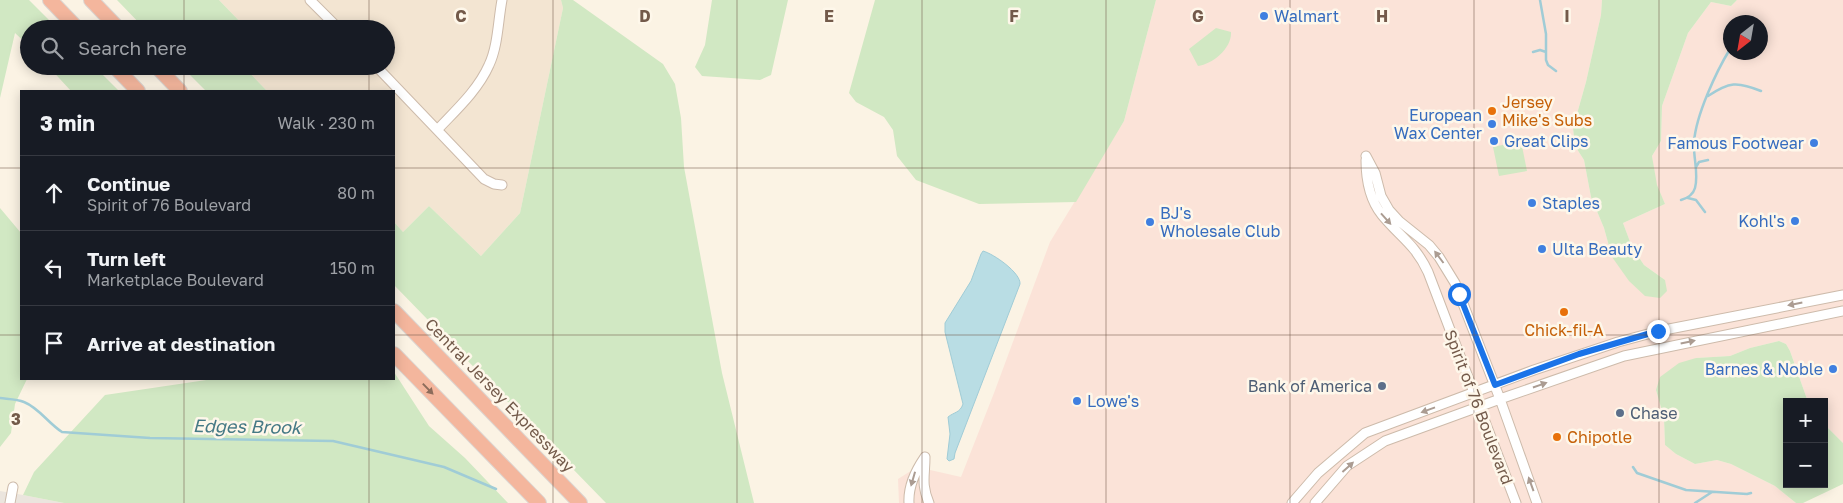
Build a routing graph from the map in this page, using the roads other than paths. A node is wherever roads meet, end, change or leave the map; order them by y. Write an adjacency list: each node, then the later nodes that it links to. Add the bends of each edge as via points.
1 (50, 0): 5 (highway)
2 (91, 0): 6 (highway)
3 (310, 0): 7 (street)
4 (502, 0): 13 (street, via 489,65 471,94)
5 (69, 20)
6 (110, 20)
7 (330, 20)
8 (123, 75): 11 (highway)
9 (165, 75): 12 (highway)
10 (385, 75): 13 (street)
11 (137, 90)
12 (179, 90)
13 (438, 130): 14 (street, via 484,179)
14 (502, 185)
15 (1843, 295): 19 (street, one-way to 19, via 1658,331 1579,354)
16 (1843, 311): 21 (street, one-way to 16, via 1624,356)
17 (398, 316): 28 (highway, Central Jersey Expressway); 29 (highway)
18 (395, 355): 23 (highway, one-way to 23)
19 (1495, 385): 20 (street); 20 (street, Spirit of 76 Boulevard, one-way to 20, via 1448,270 1429,245 1389,210 1366,156 1366,175 1374,202 1421,258); 21 (street, Spirit of 76 Boulevard)
20 (1474, 394): 22 (street, Spirit of 76 Boulevard); 32 (street, one-way to 32, via 1365,433 1318,473)
21 (1500, 399): 22 (street); 35 (street, Spirit of 76 Boulevard, one-way to 21)
22 (1479, 406): 33 (street, one-way to 22, via 1347,466 1385,441); 34 (street, Spirit of 76 Boulevard)
23 (500, 463): 26 (highway); 27 (highway)
24 (13, 487): 25 (street)
25 (10, 503)
26 (534, 503)
27 (539, 503)
28 (580, 503)
29 (590, 503)
30 (909, 503): 31 (street, one-way to 30, via 923,482 925,457 916,470)
31 (929, 503)
32 (1292, 503)
33 (1315, 503)
34 (1516, 503)
35 (1537, 503)

